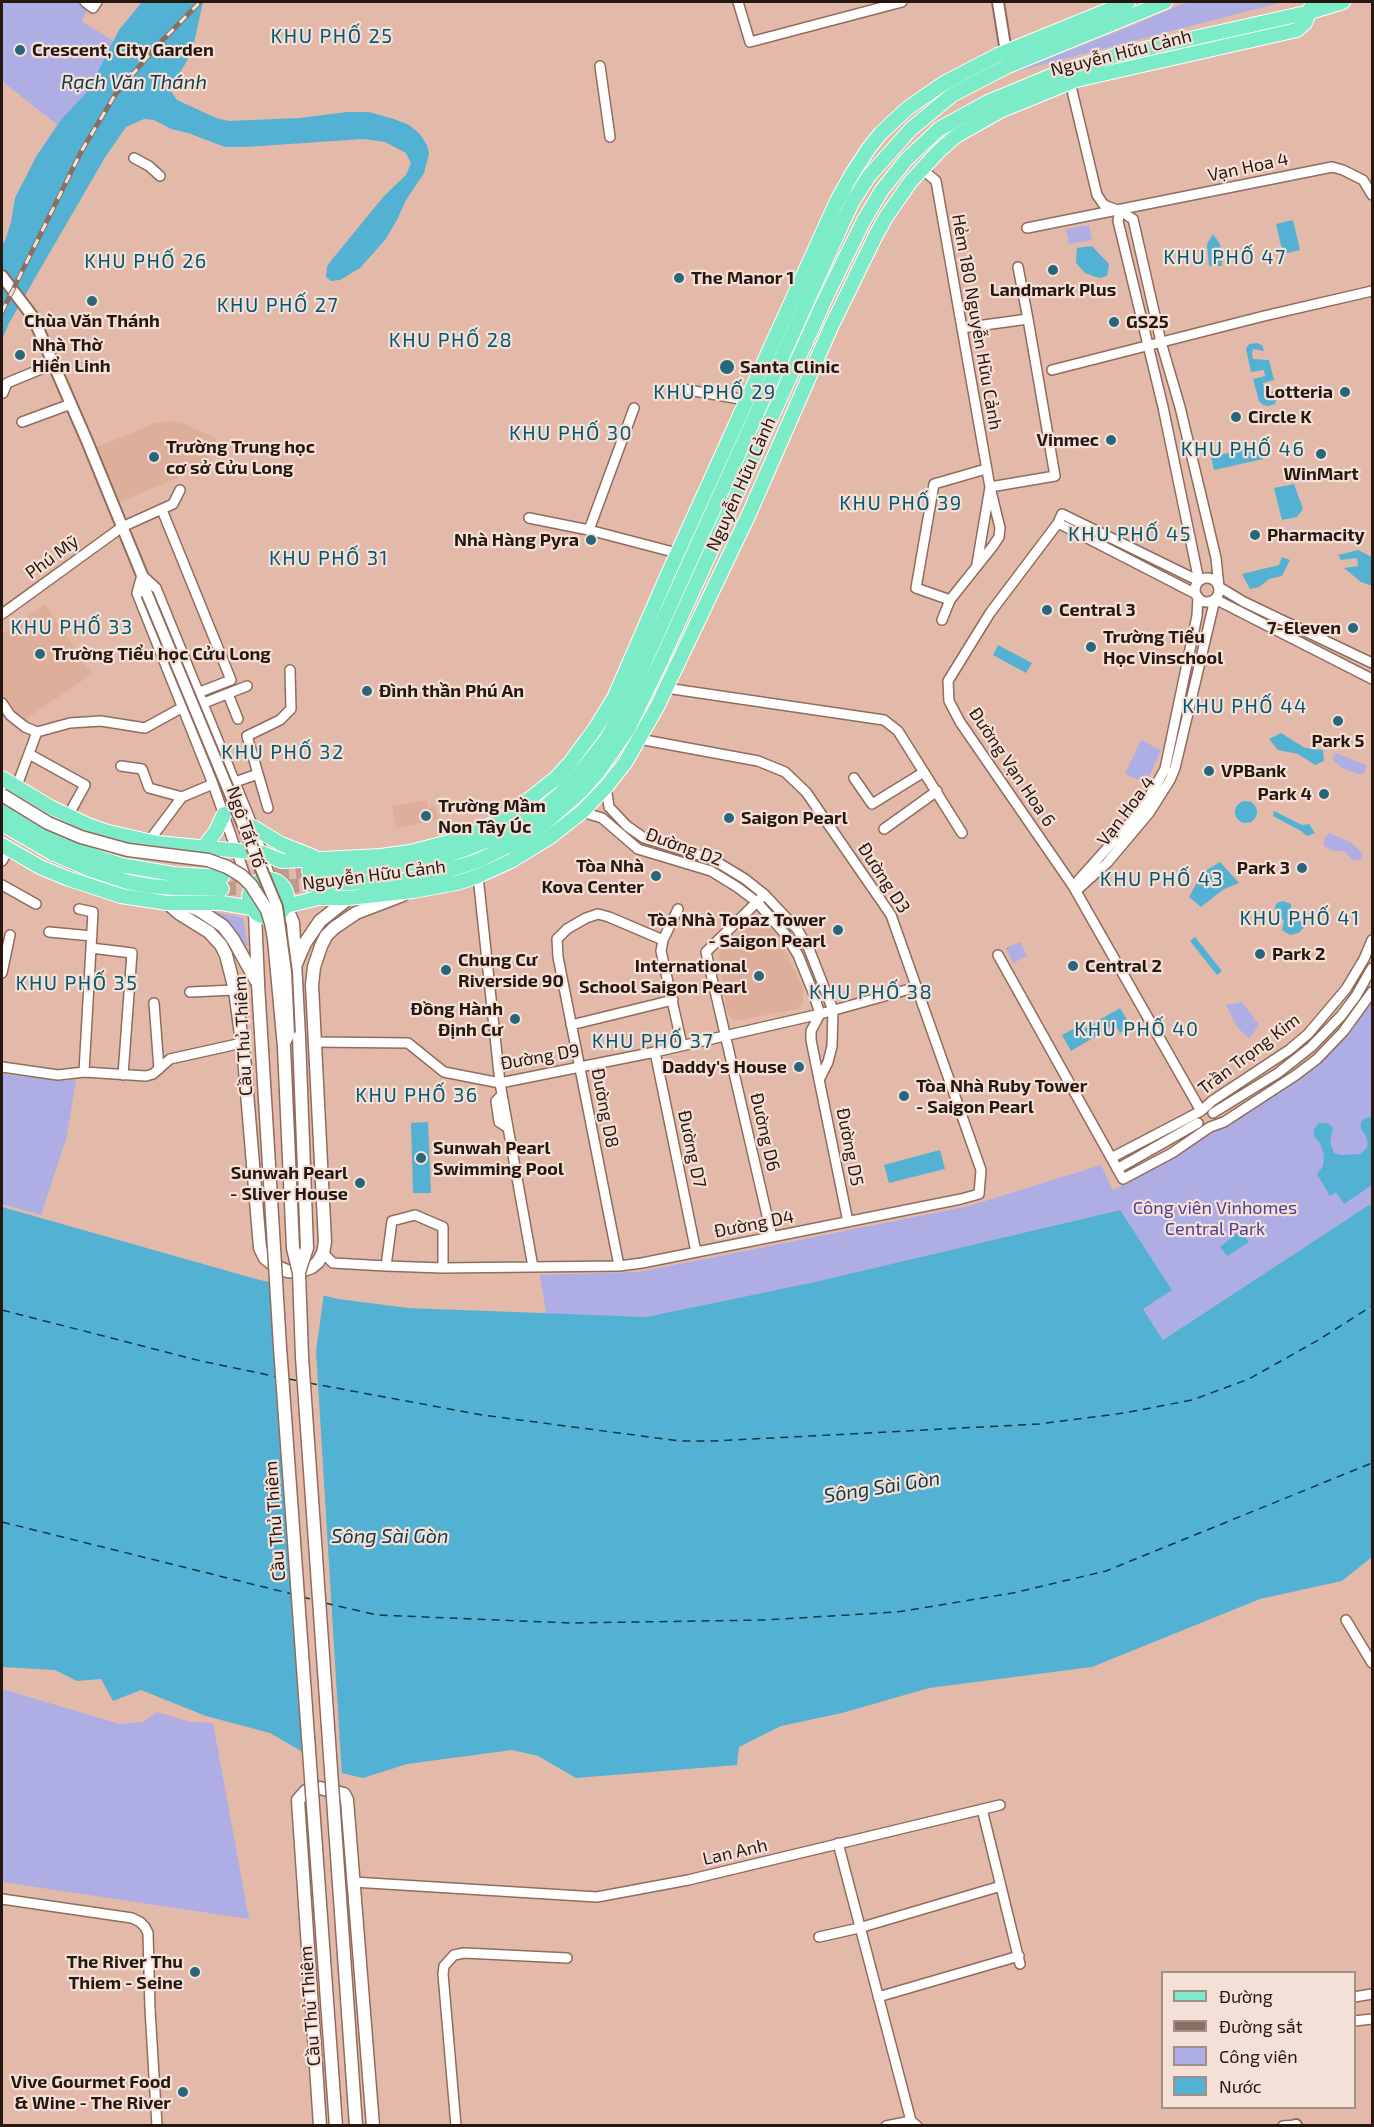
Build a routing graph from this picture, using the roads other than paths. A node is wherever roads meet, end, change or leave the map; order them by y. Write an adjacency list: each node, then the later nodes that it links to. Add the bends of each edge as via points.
1 (85, 2): 8 (street)
2 (738, 2): 3 (street, via 750,42)
3 (902, 2)
4 (998, 2): 10 (street)
5 (1128, 2): 10 (main road, Nguyễn Hữu Cảnh)
6 (1165, 2): 10 (main road, Nguyễn Hữu Cảnh, via 1044,51)
7 (1343, 2): 9 (main road, Nguyễn Hữu Cảnh)
8 (95, 5)
9 (1312, 7): 12 (main road, Nguyễn Hữu Cảnh, via 1297,30 1108,72)
10 (1007, 59): 31 (main road, Nguyễn Hữu Cảnh, via 976,66 926,94 868,148 845,185)
11 (600, 66): 13 (street)
12 (1069, 76): 15 (main road, Nguyễn Hữu Cảnh, via 956,136); 18 (street, via 1097,195 1104,206); 34 (main road, Nguyễn Hữu Cảnh, via 1012,90 964,114 939,129 906,160 864,220)
13 (610, 137)
14 (134, 158): 16 (street)
15 (921, 168): 24 (street, Hẻm 180 Nguyễn Hữu Cảnh, via 936,181); 35 (main road, Nguyễn Hữu Cảnh, via 876,235)
16 (160, 176)
17 (1372, 195): 18 (street, Vạn Hoa 4, via 1363,180 1332,167)
18 (1120, 211): 19 (street, Vạn Hoa 4); 25 (street, via 1132,219); 26 (street, via 1118,221)
19 (1027, 228)
20 (1018, 267): 23 (street)
21 (2, 276): 27 (street, Ngô Tất Tố, via 33,317)
22 (1372, 291): 25 (street)
23 (1028, 319): 24 (street); 38 (street, via 1055,476)
24 (962, 328): 37 (street, Hẻm 180 Nguyễn Hữu Cảnh)
25 (1161, 342): 26 (street); 47 (street)
26 (1147, 346): 28 (street); 46 (street)
27 (53, 364): 30 (street, via 7,383); 32 (street, Ngô Tất Tố)
28 (1052, 370)
29 (683, 389): 31 (street)
30 (3, 393)
31 (753, 403): 34 (main road); 45 (main road, Nguyễn Hữu Cảnh); 60 (main road, Nguyễn Hữu Cảnh, via 664,618)
32 (71, 404): 36 (street); 43 (street, Ngô Tất Tố)
33 (634, 408): 44 (street)
34 (774, 413): 35 (main road); 63 (main road, Nguyễn Hữu Cảnh)
35 (790, 420): 64 (main road, Nguyễn Hữu Cảnh)
36 (22, 422)
37 (986, 469): 38 (street, Hẻm 180 Nguyễn Hữu Cảnh); 55 (street, via 934,484 916,588)
38 (990, 488): 48 (street, Hẻm 180 Nguyễn Hữu Cảnh); 48 (street, Hẻm 180 Nguyễn Hữu Cảnh, via 999,537)
39 (180, 490): 40 (street, via 173,504)
40 (162, 510): 43 (street, Phú Mỹ); 65 (street, via 231,680)
41 (529, 518): 44 (street)
42 (1060, 518): 50 (street); 53 (street); 109 (street, Đường Vạn Hoa 6, via 990,613 948,681 949,701 960,722)
43 (122, 527): 49 (street, Ngô Tất Tố); 56 (street, Phú Mỹ)
44 (589, 531): 45 (street)
45 (677, 553): 60 (main road, Nguyễn Hữu Cảnh)
46 (1195, 556): 47 (street); 50 (street)
47 (1215, 558): 51 (street)
48 (977, 566): 55 (street, Hẻm 180 Nguyễn Hữu Cảnh)
49 (142, 575): 52 (street, Ngô Tất Tố); 65 (street, Ngô Tất Tố, via 156,588); 69 (street, Ngô Tất Tố, via 137,593)
50 (1199, 581): 51 (street, via 1211,579); 53 (street)
51 (1219, 587): 54 (street); 58 (street)
52 (147, 594): 144 (street, Cầu Thủ Thiêm, bridge, via 277,907 286,972 289,1035)
53 (1197, 596): 54 (street, via 1208,602); 109 (street, Vạn Hoa 4, via 1197,616 1165,769 1143,808)
54 (1215, 599): 61 (street); 109 (street, Vạn Hoa 4, via 1170,780 1149,813 1107,863)
55 (950, 600): 57 (street, Hẻm 180 Nguyễn Hữu Cảnh)
56 (2, 614)
57 (942, 620)
58 (1372, 663)
59 (290, 670): 76 (street, via 291,709 280,720 247,736)
60 (631, 675): 63 (main road, Nguyễn Hữu Cảnh, via 606,740 560,794 520,824 470,849 419,863 309,878 407,880 477,861 525,838 562,810 598,772 628,729); 103 (main road, Nguyễn Hữu Cảnh, via 569,764 555,780 513,812 476,833 438,846 381,856)
61 (1372, 679)
62 (247, 686): 66 (street)
63 (650, 686): 64 (main road)
64 (666, 688): 72 (main road, Nguyễn Hữu Cảnh); 75 (street, via 884,720 898,731)
65 (200, 692): 68 (street, Ngô Tất Tố)
66 (228, 694): 68 (street); 70 (street)
67 (2, 703): 71 (street, via 10,716)
68 (204, 703): 79 (street, Ngô Tất Tố)
69 (183, 707): 71 (street, via 145,728 101,721 70,723); 80 (street, Ngô Tất Tố)
70 (238, 719)
71 (37, 732): 73 (street)
72 (639, 739): 81 (main road, Nguyễn Hữu Cảnh); 131 (street, Đường D3, via 758,761 796,781 891,915)
73 (29, 754): 82 (street); 92 (street, via 85,785)
74 (121, 766): 85 (street, via 142,769 149,788)
75 (924, 772): 83 (street); 86 (street)
76 (258, 774): 79 (street); 87 (street)
77 (2, 778): 82 (main road, Nguyễn Hữu Cảnh)
78 (854, 778): 86 (street)
79 (235, 782): 94 (street, Ngô Tất Tố)
80 (213, 784): 85 (street); 91 (street, Ngô Tất Tố)
81 (606, 787): 90 (main road, Nguyễn Hữu Cảnh); 99 (street, Đường D2, via 609,807 627,826 644,838)
82 (16, 788): 92 (main road, Nguyễn Hữu Cảnh)
83 (937, 791): 95 (street); 96 (street)
84 (2, 795): 144 (main road, Cầu Thủ Thiêm, bridge, via 48,823 81,837 128,850 208,860 242,876 259,896 271,923)
85 (182, 797): 97 (street)
86 (872, 804): 89 (street)
87 (268, 808)
88 (2, 811): 93 (main road, via 62,845 121,866 222,883 173,888 128,882 52,853)
89 (864, 811)
90 (582, 812): 104 (street, Đường D2, via 602,818 638,849); 106 (main road, Nguyễn Hữu Cảnh, via 526,852)
91 (224, 814): 98 (main road); 100 (street, Ngô Tất Tố)
92 (68, 816): 97 (main road, Nguyễn Hữu Cảnh, via 108,832)
93 (2, 824)
94 (253, 827): 102 (street, Ngô Tất Tố); 103 (main road)
95 (884, 829)
96 (962, 833)
97 (149, 841): 98 (main road, Nguyễn Hữu Cảnh)
98 (202, 848): 100 (main road, Nguyễn Hữu Cảnh)
99 (681, 849): 104 (street); 111 (street, Đường D2, via 712,859)
100 (236, 851): 102 (main road, Nguyễn Hữu Cảnh); 107 (street, Ngô Tất Tố)
101 (4, 852): 113 (main road, via 121,896)
102 (262, 853): 105 (main road, Nguyễn Hữu Cảnh); 107 (street, Ngô Tất Tố)
103 (318, 859): 105 (main road, Nguyễn Hữu Cảnh)
104 (678, 860): 114 (street, Đường D2, via 711,871)
105 (282, 861): 107 (main road, Nguyễn Hữu Cảnh)
106 (478, 876): 110 (main road, Nguyễn Hữu Cảnh); 152 (street)
107 (262, 880): 116 (main road, via 281,884 287,894); 119 (main road, via 248,902)
108 (2, 885): 115 (street)
109 (1074, 888): 153 (street, Đường Vạn Hoa 6)
110 (412, 891): 112 (main road, Nguyễn Hữu Cảnh); 141 (main road, via 356,914 326,936 314,967)
111 (765, 895): 114 (street); 137 (street, Đường D2, via 797,929 809,949)
112 (350, 898): 116 (main road, Nguyễn Hữu Cảnh, via 318,898); 127 (main road, via 316,926)
113 (174, 902): 119 (main road, via 222,903); 130 (main road, via 199,910 223,927); 132 (main road, via 180,915 209,932 221,945)
114 (757, 902): 138 (street, Đường D2, via 798,956); 140 (street, Đường D6, via 706,952)
115 (36, 904)
116 (286, 906): 119 (main road, via 274,917); 127 (main road, via 293,923)
117 (79, 909): 122 (street, via 93,912)
118 (678, 909): 123 (street)
119 (253, 911): 130 (main road, Cầu Thủ Thiêm)
120 (49, 932): 122 (street)
121 (10, 935): 129 (street)
122 (92, 936): 125 (street)
123 (663, 940): 135 (street); 139 (street, Đường D8, via 598,914 561,933 557,939 558,957)
124 (1372, 940): 153 (street, Trần Trọng Kim, via 1346,989 1308,1034)
125 (92, 948): 149 (street); 150 (street, via 132,952)
126 (998, 955): 157 (street)
127 (295, 968): 168 (main road, bridge, via 307,1248)
128 (1372, 968): 154 (street, Trần Trọng Kim, via 1341,1016 1311,1047 1278,1073)
129 (2, 973)
130 (258, 984): 189 (main road, Cầu Thủ Thiêm, bridge)
131 (917, 987): 137 (street, Đường D9); 159 (street, Đường D3, via 981,1170)
132 (236, 990): 133 (street); 142 (main road)
133 (190, 992)
134 (1372, 992): 156 (street, Trần Trọng Kim, via 1317,1059 1224,1122)
135 (673, 1000): 139 (street); 143 (street)
136 (154, 1003): 148 (street)
137 (833, 1010): 138 (street, Đường D9); 151 (street, via 832,1046)
138 (820, 1014): 140 (street, Đường D9); 151 (street, Đường D5, via 811,1031)
139 (571, 1025): 147 (street, Đường D8)
140 (726, 1034): 143 (street, Đường D9); 161 (street, Đường D6)
141 (314, 1042): 152 (street, Đường D9, via 408,1043 444,1072); 163 (main road)
142 (242, 1043): 148 (street, via 170,1059); 163 (main road, via 260,1248 275,1266 298,1272 312,1267)
143 (682, 1045): 145 (street, Đường D9)
144 (284, 1047): 168 (main road, Cầu Thủ Thiêm, bridge, via 293,1248)
145 (655, 1052): 147 (street, Đường D9); 162 (street, Đường D7)
146 (2, 1067): 149 (street, via 58,1075)
147 (580, 1067): 152 (street, Đường D9); 165 (street, Đường D8)
148 (159, 1069): 150 (street, via 146,1076)
149 (84, 1071): 150 (street)
150 (123, 1075)
151 (820, 1078): 160 (street, Đường D5)
152 (500, 1083): 166 (street)
153 (1201, 1111): 154 (street); 155 (street); 157 (street, Trần Trọng Kim)
154 (1213, 1113): 156 (street)
155 (1198, 1123): 156 (street); 158 (street, Trần Trọng Kim)
156 (1210, 1126): 158 (street, Trần Trọng Kim, via 1172,1153 1123,1179)
157 (1111, 1158): 158 (street)
158 (1117, 1169)
159 (979, 1194): 160 (street, Đường D4)
160 (848, 1222): 161 (street, Đường D4)
161 (772, 1237): 162 (street, Đường D4)
162 (696, 1252): 165 (street, Đường D4)
163 (324, 1253): 164 (street, Đường D4, via 333,1263)
164 (386, 1266): 167 (street, Đường D4); 167 (street, via 392,1221 415,1215 443,1227)
165 (619, 1266): 166 (street, Đường D4)
166 (533, 1267): 167 (street, Đường D4)
167 (443, 1268)
168 (299, 1273): 190 (main road, Cầu Thủ Thiêm, bridge)
169 (1346, 1620): 170 (street)
170 (1372, 1663)
171 (1000, 1805): 172 (street, Lan Anh)
172 (982, 1809): 173 (street, Lan Anh); 175 (street)
173 (838, 1843): 174 (street, Lan Anh, via 688,1880 597,1897); 177 (street)
174 (353, 1882): 188 (main road, via 344,1794 320,1788 306,1791 298,1800); 191 (main road)
175 (1001, 1886): 177 (street); 181 (street, via 1019,1960)
176 (2, 1899): 187 (street, via 132,1918 145,1927)
177 (859, 1928): 178 (street); 181 (street)
178 (819, 1937)
179 (567, 1958): 192 (street, via 464,1953 454,1955 444,1966)
180 (1372, 1994): 182 (street)
181 (878, 1997): 185 (street)
182 (1356, 1997)
183 (1372, 2019): 184 (street)
184 (1356, 2021)
185 (914, 2123): 193 (street)
186 (1296, 2125): 194 (street)
187 (157, 2126)
188 (320, 2126)
189 (336, 2126)
190 (356, 2126)
191 (373, 2126)
192 (456, 2126)
193 (886, 2126)
194 (1283, 2126)

